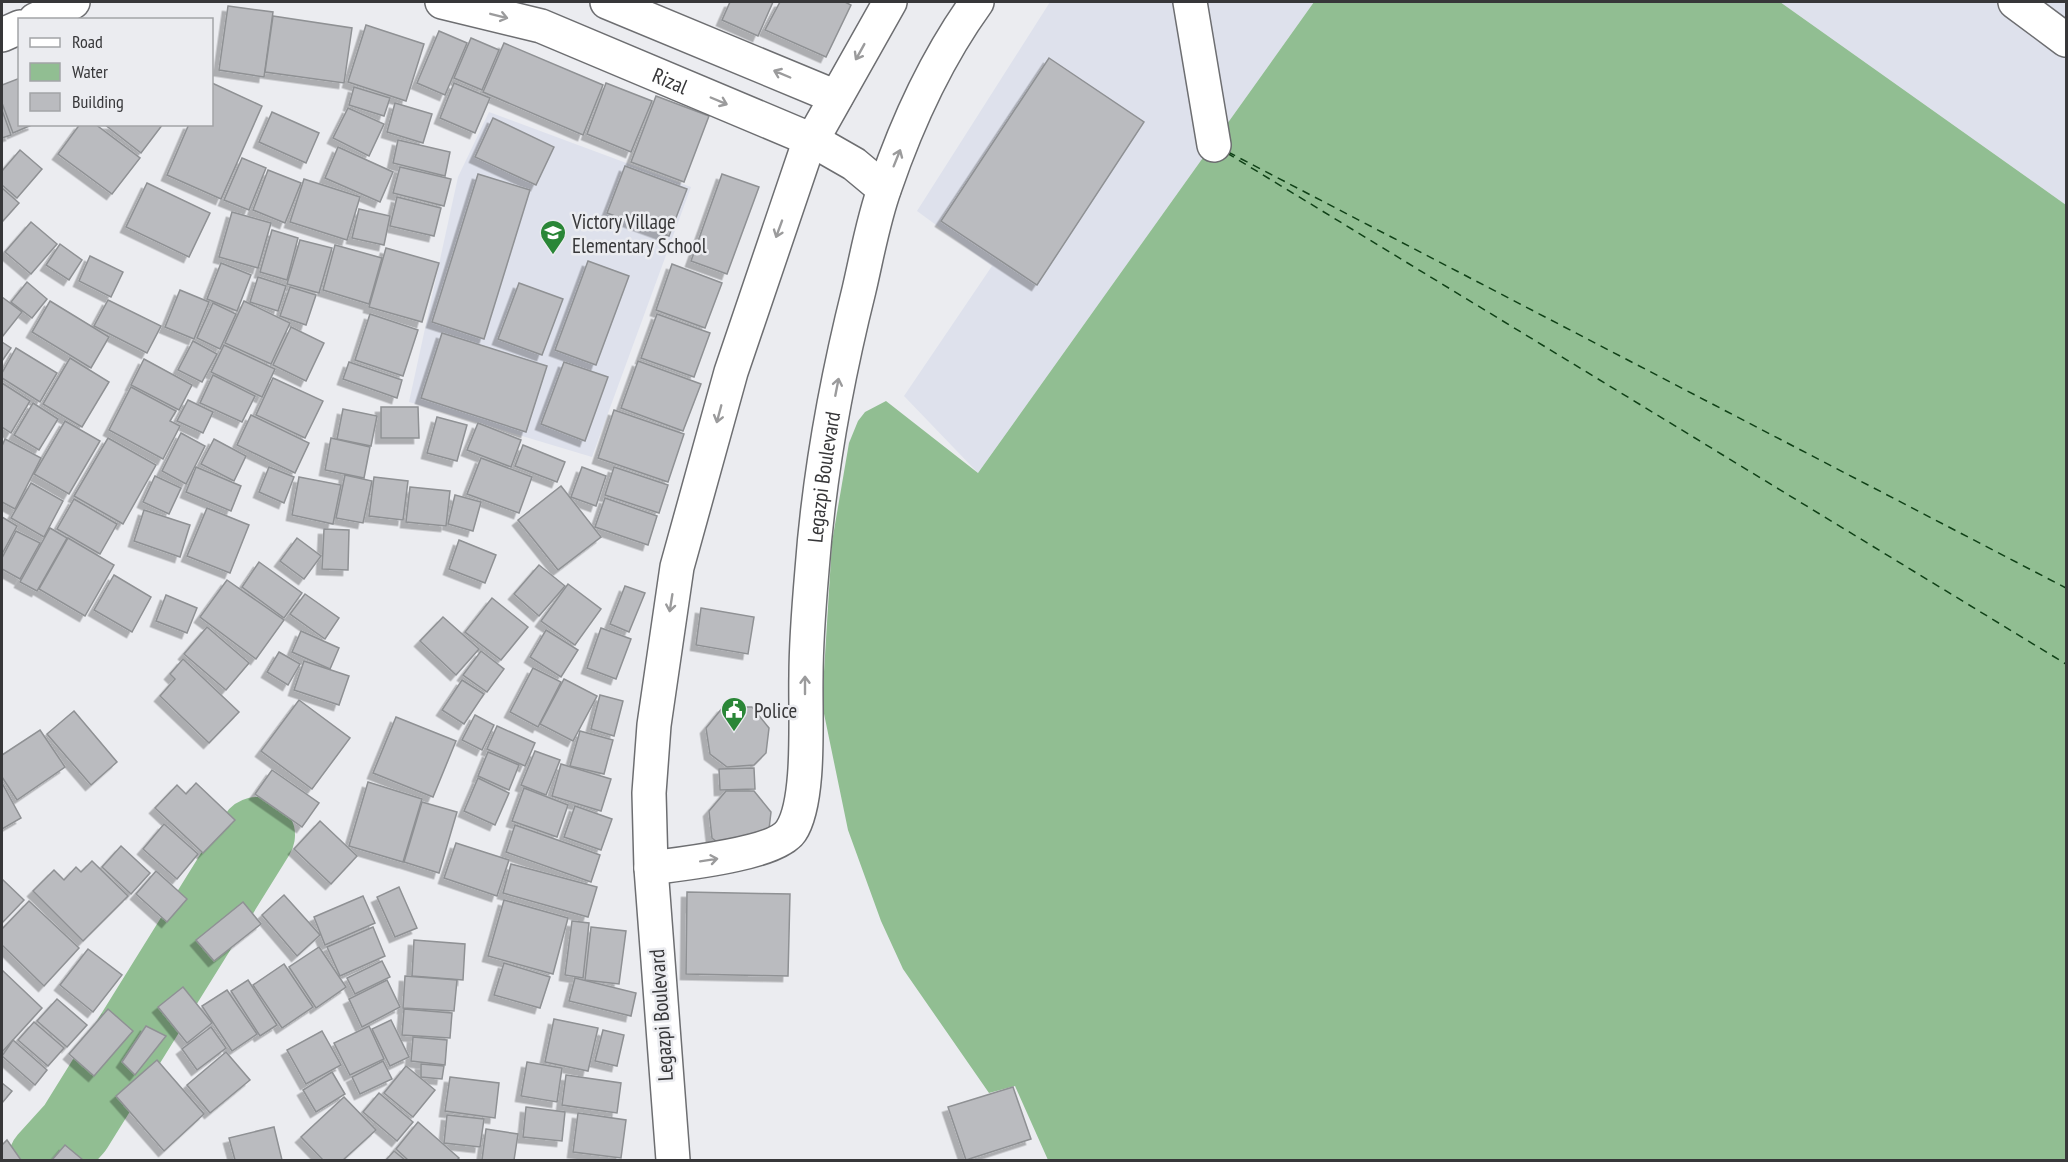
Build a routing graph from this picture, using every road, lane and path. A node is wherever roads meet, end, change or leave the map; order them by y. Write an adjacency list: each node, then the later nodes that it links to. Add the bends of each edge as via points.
1 (73, 2): 8 (street)
2 (442, 2): 13 (street, Rizal, one-way to 13, via 541,26)
3 (607, 2): 12 (street, one-way to 3)
4 (890, 2): 12 (street, Legazpi Boulevard, one-way to 12)
5 (977, 2): 15 (street, Legazpi Boulevard, one-way to 5, via 933,75)
6 (1190, 2): 14 (street)
7 (2015, 2): 11 (street)
8 (39, 18)
9 (18, 28): 10 (street)
10 (2, 35)
11 (2067, 40)
12 (836, 97): 13 (street, Legazpi Boulevard)
13 (812, 140): 15 (street, Rizal); 16 (street, Legazpi Boulevard, one-way to 16, via 731,372 677,567 654,725 649,793)
14 (1214, 145)
15 (884, 189): 16 (street, Legazpi Boulevard, one-way to 15, via 731,856 766,845 789,834 799,816 811,580 821,471 844,350)
16 (651, 868): 17 (street, Legazpi Boulevard)
17 (672, 1161)

